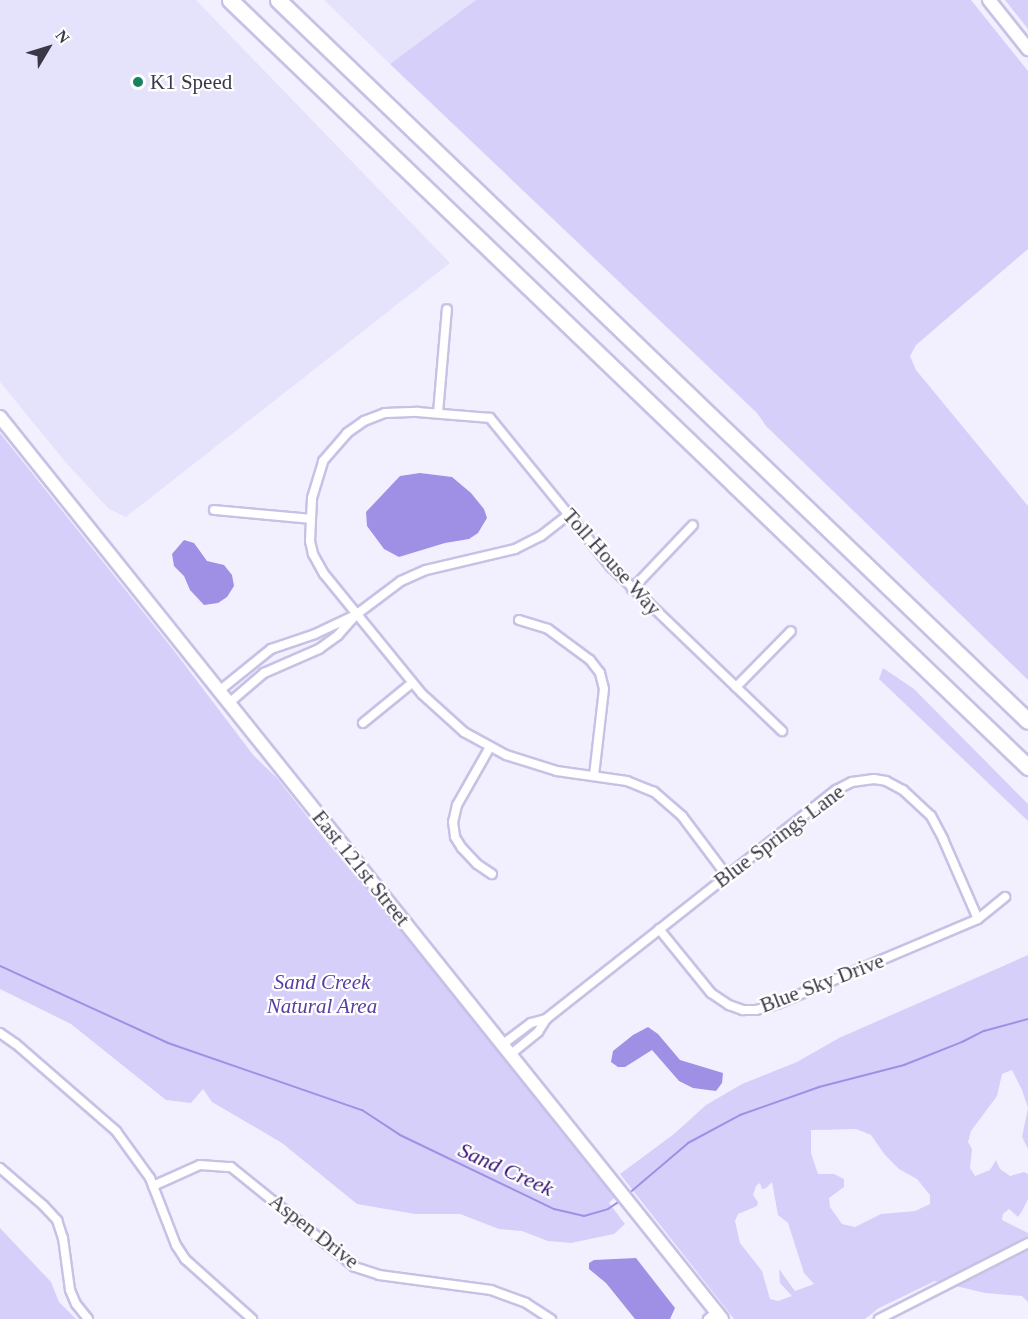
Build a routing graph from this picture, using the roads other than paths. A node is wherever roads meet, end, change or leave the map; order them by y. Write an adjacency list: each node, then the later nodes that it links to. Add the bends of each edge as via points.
1 (230, 0): 24 (highway)
2 (278, 0): 20 (highway)
3 (989, 0): 4 (street)
4 (1028, 49)
5 (447, 309): 6 (street)
6 (438, 414): 9 (street, Toll House Way, via 490,418); 10 (street, Toll House Way, via 385,413 346,432 318,472)
7 (0, 417): 18 (street, East 121st Street)
8 (214, 510): 10 (street)
9 (568, 515): 12 (street, Toll House Way); 13 (street, via 515,549 413,576 384,592)
10 (311, 519): 13 (street, Toll House Way, via 313,554)
11 (693, 525): 12 (street)
12 (632, 589): 17 (street, Toll House Way)
13 (357, 614): 16 (street, Toll House Way); 18 (street, via 271,649); 19 (street, via 319,649 264,673)
14 (519, 620): 25 (street, via 548,628 590,660 600,674 604,688)
15 (791, 631): 17 (street)
16 (412, 683): 21 (street); 23 (street, Toll House Way, via 452,723)
17 (736, 687): 22 (street, Toll House Way)
18 (219, 691): 19 (street, East 121st Street)
19 (229, 703): 33 (street, East 121st Street)
20 (1028, 721)
21 (363, 723)
22 (782, 731)
23 (490, 747): 25 (street, Toll House Way, via 540,767); 26 (street, via 457,806 453,830 469,856)
24 (1028, 767)
25 (594, 775): 27 (street, Toll House Way, via 636,783 661,796 682,816)
26 (492, 874)
27 (727, 876): 29 (street, Blue Springs Lane, via 836,790 852,782 874,779 903,790 931,816); 30 (street, Blue Springs Lane)
28 (1005, 897): 29 (street, Blue Sky Drive)
29 (978, 919): 30 (street, Blue Sky Drive, via 756,1010 729,1005 711,993)
30 (659, 929): 31 (street, Blue Springs Lane)
31 (546, 1019): 33 (street, Blue Springs Lane, via 538,1032); 33 (street, Blue Springs Lane, via 531,1023)
32 (0, 1033): 35 (street, via 116,1131 136,1155)
33 (507, 1049): 37 (street, East 121st Street)
34 (0, 1168): 38 (street, via 57,1220 70,1290)
35 (153, 1186): 39 (street, via 185,1259); 40 (street, Aspen Drive, via 204,1164 231,1167 355,1267 379,1275 491,1290 526,1303)
36 (1028, 1243): 41 (street)
37 (715, 1317)
38 (88, 1319)
39 (252, 1319)
40 (551, 1319)
41 (879, 1319)

